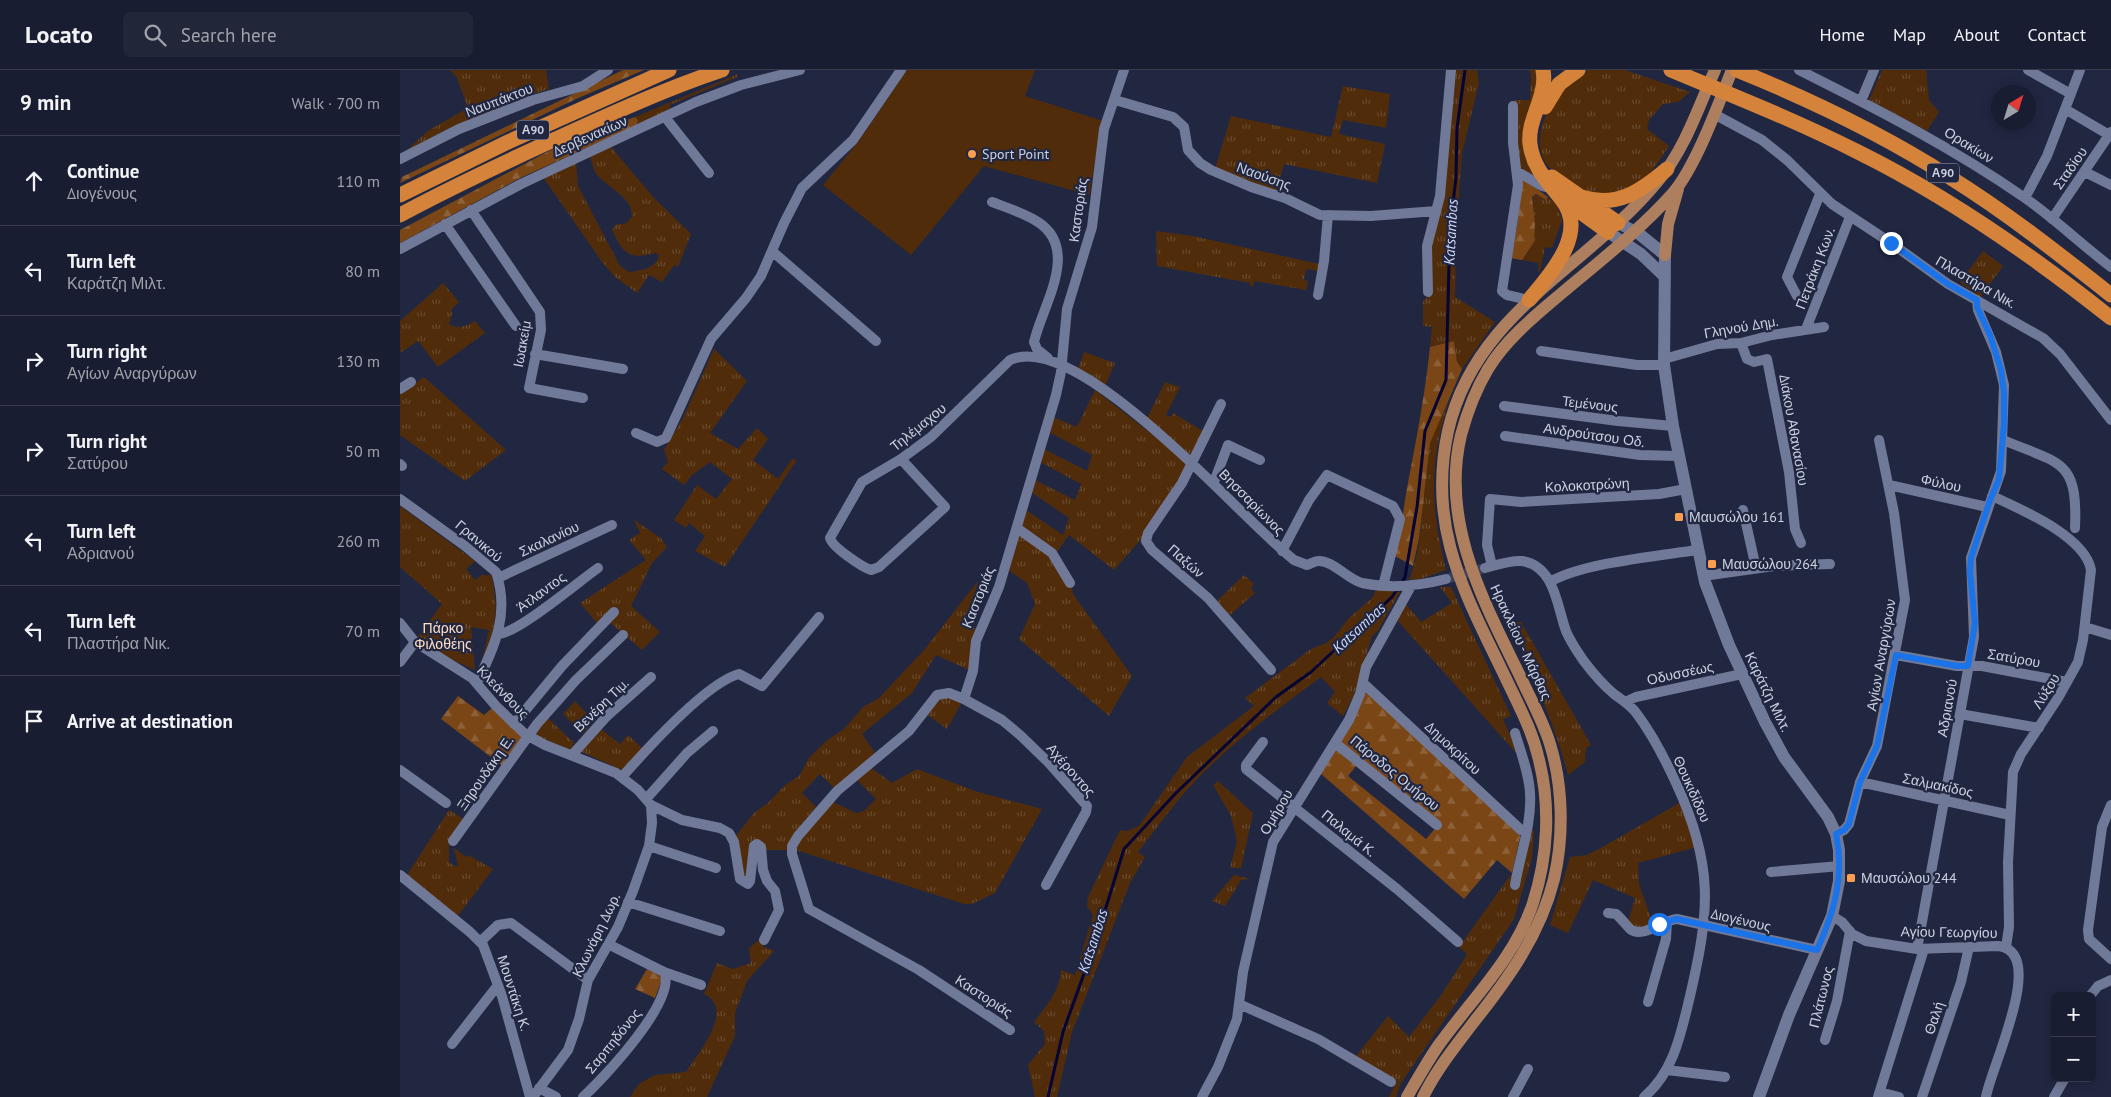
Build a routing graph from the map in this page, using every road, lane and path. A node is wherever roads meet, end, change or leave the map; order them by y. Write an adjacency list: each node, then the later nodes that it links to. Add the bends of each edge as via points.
1 (608, 70): 26 (street, Ναυπάκτου, via 583,86 500,113)
2 (669, 70): 35 (highway, Α90, via 540,127)
3 (722, 70): 40 (highway, Α90, via 592,122)
4 (800, 70): 24 (street, Δερβενακίων, via 725,90)
5 (901, 70): 49 (street, via 853,140 802,188)
6 (1124, 70): 19 (street, Καστοριάς)
7 (1451, 70): 39 (street)
8 (1543, 70): 33 (highway, via 1544,89 1530,140 1536,164)
9 (1578, 70): 33 (highway, via 1553,92 1536,136 1545,168)
10 (1715, 70): 27 (main road, Ηρακλείου - Μάρθας, via 1684,141)
11 (1732, 70): 23 (main road)
12 (1737, 70): 55 (highway, Α90, via 1846,119 1951,178 2024,227)
13 (1799, 70): 20 (street, Ορακίων)
14 (1874, 70): 20 (street)
15 (2028, 70): 18 (street)
16 (2080, 70): 18 (street)
17 (1673, 72): 59 (highway, Α90, via 1749,101 1860,152 1955,206 2016,246)
18 (2070, 94): 22 (street)
19 (1115, 100): 41 (street, Ναούσης, via 1173,117 1184,127 1188,150 1211,170 1251,188 1285,198 1316,214); 69 (street, Καστοριάς, via 1101,143 1089,240 1066,318)
20 (1861, 101): 36 (street, Ορακίων, via 1928,136)
21 (1513, 106): 28 (street, via 1513,144)
22 (2064, 109): 25 (street); 36 (street, via 2047,156)
23 (1714, 114): 31 (main road); 34 (street, Πλαστήρα Νικ., via 1762,140)
24 (665, 117): 30 (street); 38 (street, Δερβενακίων, via 550,169)
25 (2110, 134): 29 (street, Σταδίου)
26 (400, 159)
27 (1667, 170): 33 (highway, via 1638,192 1620,200 1594,200); 45 (main road, Ηρακλείου - Μάρθας)
28 (1518, 172): 33 (street); 57 (street, via 1502,291)
29 (2085, 172): 32 (street); 43 (street, Σταδίου)
30 (710, 173)
31 (1679, 185): 46 (main road, Ηρακλείου - Μάρθας); 50 (main road, via 1668,224)
32 (2111, 185)
33 (1561, 193): 45 (highway); 57 (highway, via 1571,217 1567,242 1556,265)
34 (1820, 194): 42 (street, Πλαστήρα Νικ.); 56 (street, via 1787,277)
35 (400, 195)
36 (2026, 198): 43 (street, Ορακίων)
37 (992, 202): 67 (street, Τηλέμαχου, via 1039,222 1052,234 1057,245 1058,264 1034,342)
38 (471, 210): 44 (street, Δερβενακίων); 66 (street, Ιωακείμ, via 540,312)
39 (1436, 211): 41 (street, Ναούσης, via 1371,216); 53 (street, via 1428,246)
40 (400, 215)
41 (1328, 215): 54 (street)
42 (1850, 217): 58 (street, Πλαστήρα Νικ.); 62 (street, Πετράκη Κων.)
43 (2052, 219): 51 (street, Ορακίων)
44 (445, 224): 48 (street, Δερβενακίων); 60 (street)
45 (1613, 228): 46 (street); 47 (street); 57 (main road, Ηρακλείου - Μάρθας)
46 (1635, 231): 47 (main road, Ηρακλείου - Μάρθας); 50 (street)
47 (1623, 242): 52 (street, via 1656,266); 197 (main road, Ηρακλείου - Μάρθας, via 1545,307 1501,351 1483,378 1462,434 1455,489 1463,546 1478,587 1550,743 1559,788 1560,835 1553,882 1540,923 1528,946 1509,978 1448,1056)
48 (400, 249)
49 (773, 252): 63 (street); 78 (street, via 746,298 711,339 666,438 657,442)
50 (1665, 255): 52 (street, Καράτζη Μιλτ.)
51 (2111, 267)
52 (1664, 276): 68 (street, Καράτζη Μιλτ.)
53 (1428, 292)
54 (1318, 295)
55 (2111, 295)
56 (1796, 296)
57 (1529, 300): 196 (main road, Ηρακλείου - Μάρθας, via 1490,341 1462,388 1445,444 1442,496 1446,536 1454,565 1526,720 1538,755 1546,814 1541,871 1530,910 1515,943 1437,1048)
58 (1977, 300): 76 (street, Πλαστήρα Νικ., via 2050,344); 81 (street, Αδριανού, via 2001,370)
59 (2111, 318)
60 (516, 326)
61 (1824, 328): 62 (street, Γληνού Δημ.)
62 (1806, 329): 64 (street, Γληνού Δημ.)
63 (876, 341)
64 (1741, 343): 68 (street, Γληνού Δημ., via 1717,344); 97 (street, Διάκου Αθανασίου, via 1746,359 1754,362 1766,359 1789,472 1794,524)
65 (1541, 350): 68 (street, Γληνού Δημ., via 1642,365)
66 (535, 354): 70 (street); 73 (street, Ιωακείμ, via 529,388)
67 (1049, 359): 69 (street, Τηλέμαχου); 83 (street, Τηλέμαχου, via 1019,357 1007,362 949,421)
68 (1664, 362): 77 (street, Καράτζη Μιλτ.)
69 (1062, 365): 85 (street, Βησσαρίωνος, via 1112,397); 95 (street, Καστοριάς)
70 (623, 369)
71 (411, 382): 72 (street)
72 (400, 389)
73 (583, 398)
74 (1221, 404): 85 (street)
75 (1504, 406): 77 (street, Τεμένους)
76 (2111, 420)
77 (1673, 426): 82 (street, Καράτζη Μιλτ.)
78 (636, 433)
79 (1504, 436): 82 (street, Ανδρούτσου Οδ., via 1650,456)
80 (1878, 440): 87 (street, Αγίων Αναργύρων)
81 (2003, 440): 89 (street, Αδριανού, via 2001,471); 96 (street, via 2050,460 2066,471 2075,493)
82 (1679, 456): 88 (street, Καράτζη Μιλτ.)
83 (902, 459): 83 (street, Τηλέμαχου, via 862,482 831,534 830,540 835,546 867,569 874,570 945,507)
84 (1260, 460): 86 (street, via 1228,445)
85 (1193, 463): 86 (street, Βησσαρίωνος); 121 (street, Παξών, via 1178,491 1148,533 1147,544 1208,598)
86 (1214, 482): 98 (street, Βησσαρίωνος)
87 (1889, 485): 92 (street, Φύλου); 118 (street, Αγίων Αναργύρων, via 1906,592)
88 (1686, 489): 91 (street, Κολοκοτρώνη, via 1650,495 1521,502); 99 (street, Καράτζη Μιλτ.)
89 (1992, 496): 92 (street, Αδριανού); 113 (street, Λύξου, via 2056,530 2088,560 2091,570)
90 (400, 499): 104 (street, Γρανικού, via 486,562)
91 (1490, 499): 106 (street, Θουκιδίδου, via 1486,546 1488,567 1526,562)
92 (1987, 507): 120 (street, Αδριανού, via 1971,558 1975,623)
93 (1743, 510): 102 (street)
94 (612, 525): 104 (street, Σκαλανίου)
95 (1017, 528): 107 (street, via 1052,553); 127 (street, Καστοριάς, via 996,596 976,641 973,671)
96 (2075, 528)
97 (1801, 543)
98 (1282, 550): 108 (street, Βησσαρίωνος, via 1304,565 1325,562 1353,580); 108 (street, via 1326,476 1397,510 1400,518)
99 (1697, 550): 103 (street, Καράτζη Μιλτ.); 106 (street, via 1604,566)
100 (1830, 564): 102 (street)
101 (598, 568): 114 (street, Άτλαντος, via 506,633)
102 (1756, 568): 103 (street)
103 (1704, 576): 122 (street, Καράτζη Μιλτ.)
104 (498, 578): 114 (street, Γρανικού)
105 (1446, 579): 109 (street, Βησσαρίωνος)
106 (1550, 582): 128 (street, Θουκιδίδου, via 1574,646 1600,681)
107 (1070, 583)
108 (1386, 586): 109 (street, Βησσαρίωνος)
109 (1408, 586): 126 (street, Ομήρου, via 1373,654)
110 (614, 612): 130 (street, via 557,671)
111 (819, 617): 139 (street, via 762,686 739,674 723,682 664,731)
112 (400, 623): 117 (street, Κλεάνθους)
113 (2085, 627): 116 (street); 125 (street, Λύξου, via 2080,656)
114 (499, 634): 124 (street, Γρανικού)
115 (623, 635): 134 (street, Ξηρουδάκη Ε., via 561,696)
116 (2111, 636)
117 (415, 642): 119 (street); 124 (street, Κλεάνθους)
118 (1896, 655): 120 (street, Σατύρου); 140 (street, Αγίων Αναργύρων, via 1877,746)
119 (400, 662)
120 (1968, 666): 125 (street, Σατύρου); 129 (street, Αδριανού)
121 (1271, 670)
122 (1742, 674): 128 (street, Οδυσσέως, via 1643,695); 149 (street, Καράτζη Μιλτ., via 1779,750 1828,817)
123 (651, 677): 137 (street, Βενέρη Τιμ., via 607,716)
124 (477, 682): 130 (street, Κλεάνθους, via 491,702)
125 (2068, 682): 131 (street, Λύξου)
126 (1363, 683): 136 (street, Ομήρου, via 1349,720); 148 (street, Δημοκρίτου)
127 (964, 699): 156 (street, Αχέροντος, via 1002,720 1048,762 1087,806); 182 (street, Καστοριάς, via 949,693 937,696 909,731 837,791 814,815 795,841 792,854 809,909 918,970)
128 (1625, 702): 162 (street, Θουκιδίδου, via 1640,718 1659,751 1693,821 1704,866)
129 (1960, 714): 131 (street); 141 (street, Αδριανού)
130 (514, 724): 134 (street, Κλεάνθους)
131 (2038, 728): 146 (street, Λύξου, via 2014,768)
132 (713, 731): 142 (street, via 687,753)
133 (1515, 733): 148 (street, via 1528,774 1530,795)
134 (528, 736): 137 (street, Κλεάνθους); 150 (street, Ξηρουδάκη Ε.)
135 (1263, 742): 145 (street, Παλαμά Κ., via 1245,767)
136 (1335, 743): 145 (street, Ομήρου); 147 (street, Πάροδος Ομήρου)
137 (572, 755): 139 (street, Κλεάνθους)
138 (400, 770): 143 (street)
139 (622, 777): 142 (street, Κλεάνθους)
140 (1860, 782): 141 (street, Σαλμακίδος); 149 (street, Αγίων Αναργύρων, via 1849,824)
141 (1944, 800): 146 (street, Σαλμακίδος); 171 (street, Αδριανού)
142 (648, 801): 151 (street, Κλωνάρη Δωρ., via 652,816); 165 (street, Κλεάνθους, via 682,820 729,833 734,842 740,879 748,884 754,846 760,847 763,870 775,891 779,910)
143 (446, 803)
144 (2111, 805): 173 (street, via 2102,827 2088,930 2089,939)
145 (1295, 808): 167 (street, Παλαμά Κ.); 181 (street, Ομήρου, via 1271,848 1243,972)
146 (2010, 815): 170 (street, Λύξου)
147 (1437, 824)
148 (1526, 832): 157 (street)
149 (1836, 834): 152 (street, Καράτζη Μιλτ.)
150 (454, 841)
151 (649, 846): 153 (street); 158 (street, Κλωνάρη Δωρ.)
152 (1840, 866): 154 (street); 160 (street, Καράτζη Μιλτ.)
153 (716, 868)
154 (1771, 872)
155 (400, 874): 166 (street, Μουντάκη Κ.)
156 (1046, 885)
157 (1515, 885)
158 (628, 902): 163 (street); 168 (street, Κλωνάρη Δωρ.)
159 (1608, 913): 161 (street, Διογένους, via 1618,915 1636,932)
160 (1832, 916): 164 (street, Αγίου Γεωργίου); 172 (street, Καράτζη Μιλτ.)
161 (1667, 921): 162 (street, Διογένους, via 1677,919); 180 (street, via 1666,939)
162 (1704, 926): 172 (street, Διογένους); 186 (street, Θουκιδίδου, via 1685,1017)
163 (720, 931)
164 (1850, 931): 171 (street, Αγίου Γεωργίου, via 1866,941); 183 (street, Πλάτωνος, via 1837,1001)
165 (764, 940)
166 (480, 942): 175 (street, via 498,925 511,924); 177 (street, Μουντάκη Κ.)
167 (1458, 942)
168 (608, 944): 174 (street); 175 (street, Κλωνάρη Δωρ.)
169 (1969, 947): 170 (street, Αγίου Γεωργίου); 171 (street, Αγίου Γεωργίου); 202 (street, Θαλή, via 1965,970)
170 (2006, 947): 203 (street, Αγίου Γεωργίου, via 2013,951 2017,960 2018,984)
171 (1921, 949): 191 (street, Αδριανού)
172 (1817, 950): 200 (street, Καράτζη Μιλτ., via 1791,1008)
173 (2111, 959)
174 (664, 972): 178 (street); 194 (street, Σαρπηδόνος, via 666,986 652,1014 622,1055)
175 (588, 980): 190 (street, Κλωνάρη Δωρ., via 571,1043)
176 (2111, 980): 179 (street)
177 (498, 985): 184 (street); 192 (street, Μουντάκη Κ.)
178 (701, 985)
179 (2093, 992)
180 (1648, 1002)
181 (1239, 1004): 188 (street, via 1318,1039); 195 (street, Ομήρου, via 1237,1019)
182 (1010, 1030)
183 (1825, 1040)
184 (452, 1044)
185 (1528, 1069): 198 (street)
186 (1667, 1070): 187 (street); 199 (street, Θουκιδίδου)
187 (1724, 1077)
188 (1391, 1082)
189 (2063, 1082): 204 (street)
190 (539, 1088): 192 (street, Κλωνάρη Δωρ.); 193 (street)
191 (1879, 1094): 201 (street)
192 (531, 1097)
193 (556, 1097)
194 (583, 1097)
195 (1202, 1097)
196 (1407, 1097)
197 (1423, 1097)
198 (1513, 1097)
199 (1644, 1097)
200 (1759, 1097)
201 (1899, 1097)
202 (1922, 1097)
203 (1986, 1097)
204 (2054, 1097)

